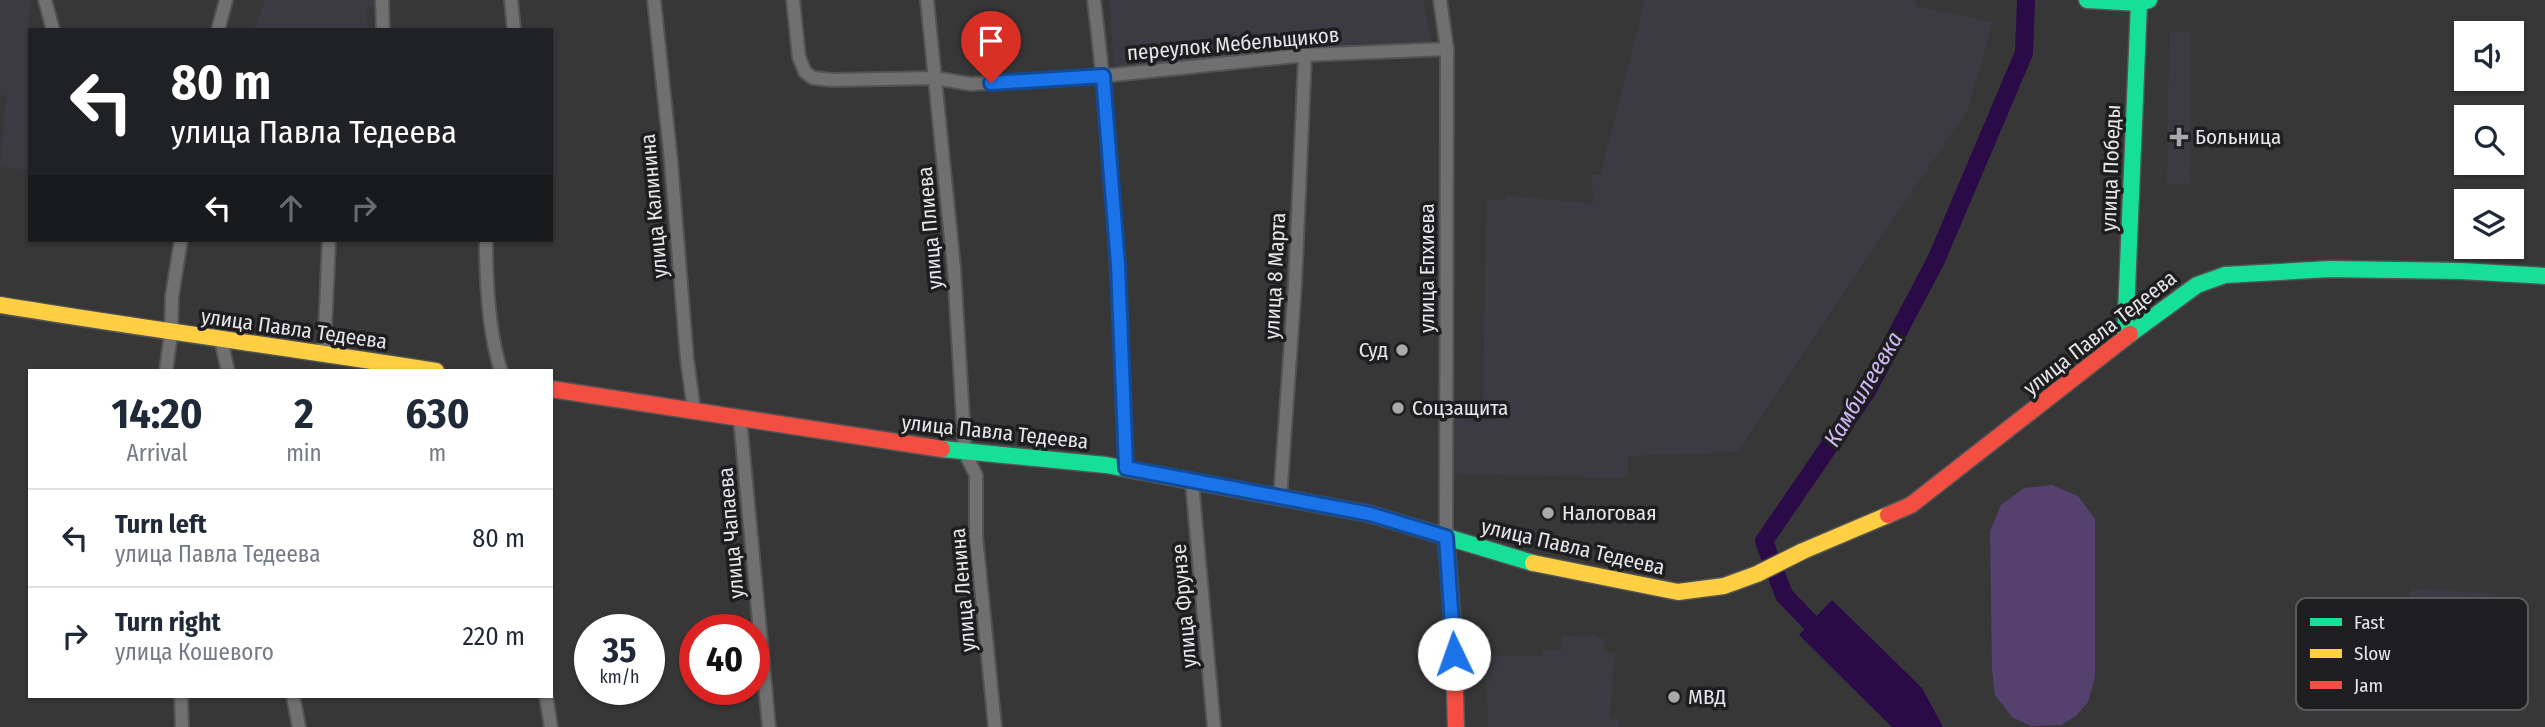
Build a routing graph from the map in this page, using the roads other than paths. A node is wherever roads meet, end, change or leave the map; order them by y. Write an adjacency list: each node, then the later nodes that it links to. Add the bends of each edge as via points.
1 (45, 0): 12 (street)
2 (226, 0): 13 (street)
3 (382, 0): 14 (street)
4 (511, 0): 15 (street)
5 (654, 0): 34 (street, улица Калинина)
6 (793, 0): 19 (street, переулок Мебельщиков, via 799,57 813,78)
7 (927, 0): 19 (street, улица Плиева)
8 (1094, 0): 18 (street)
9 (1440, 0): 16 (street, улица Епхиева)
10 (2087, 0): 11 (main road)
11 (2142, 1): 26 (main road, улица Победы)
12 (52, 28)
13 (219, 28)
14 (383, 28)
15 (514, 28)
16 (1447, 49): 17 (street, переулок Мебельщиков); 40 (street, улица Епхиева)
17 (1305, 55): 18 (street, переулок Мебельщиков); 39 (street, улица 8 Марта)
18 (1103, 76): 19 (street, переулок Мебельщиков, via 971,84); 37 (street, via 1118,265)
19 (934, 78): 36 (street, улица Плиева, via 954,268)
20 (181, 242): 25 (street)
21 (329, 242): 28 (street)
22 (486, 242): 32 (street)
23 (2545, 276): 26 (main road, улица Павла Тедеева, via 2330,269 2225,275 2197,285)
24 (0, 305): 25 (main road, улица Павла Тедеева)
25 (171, 333): 27 (main road, улица Павла Тедеева); 29 (street)
26 (2125, 338): 40 (main road, улица Павла Тедеева, via 1911,505 1724,586 1678,592 1533,563)
27 (221, 340): 28 (main road, улица Павла Тедеева); 30 (street)
28 (324, 353): 31 (main road, улица Павла Тедеева)
29 (166, 369)
30 (228, 369)
31 (424, 369)
32 (500, 369)
33 (553, 389): 34 (main road, улица Павла Тедеева)
34 (694, 410): 35 (main road, улица Павла Тедеева)
35 (740, 419): 36 (main road, улица Павла Тедеева); 47 (street, улица Чапаева)
36 (965, 453): 37 (main road, улица Павла Тедеева); 48 (street, улица Ленина, via 976,475 976,536)
37 (1126, 468): 38 (main road, улица Павла Тедеева)
38 (1192, 482): 39 (main road, улица Павла Тедеева); 49 (street, улица Фрунзе)
39 (1280, 499): 40 (main road, улица Павла Тедеева, via 1370,514)
40 (1446, 537): 50 (main road)
41 (181, 698): 44 (street)
42 (293, 698): 45 (street)
43 (546, 698): 46 (street)
44 (182, 727)
45 (299, 727)
46 (551, 727)
47 (769, 727)
48 (995, 727)
49 (1214, 727)
50 (1456, 727)

